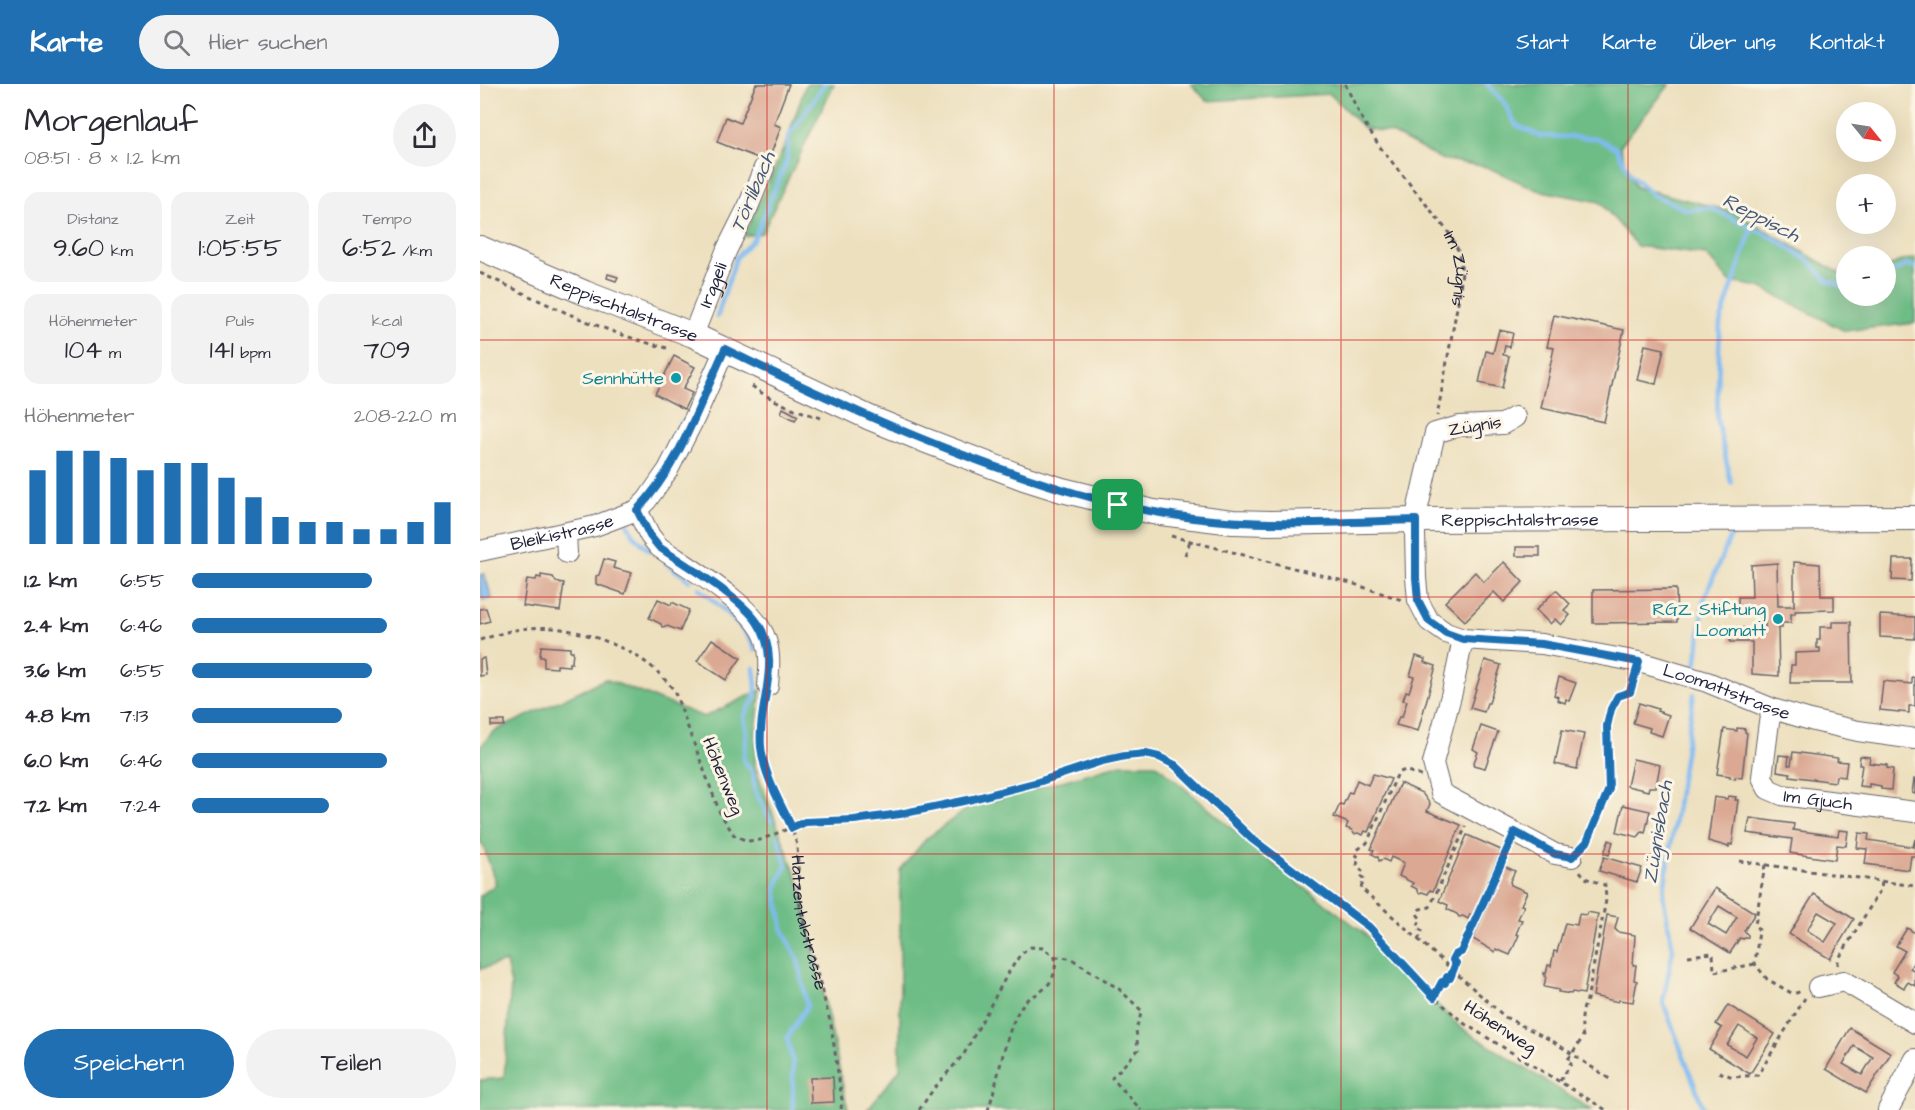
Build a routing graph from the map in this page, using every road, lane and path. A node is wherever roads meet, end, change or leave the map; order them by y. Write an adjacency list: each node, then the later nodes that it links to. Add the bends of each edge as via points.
1 (1345, 84): 7 (path, Im Zügnis, via 1380,147 1449,233 1458,250 1460,291)
2 (764, 168): 4 (street, Irggeli)
3 (480, 249): 4 (main road, Reppischtalstrasse)
4 (693, 335): 5 (main road, Reppischtalstrasse)
5 (725, 349): 8 (street, Bleikistrasse, via 668,470); 10 (main road, Reppischtalstrasse, via 924,440 1024,478 1118,505 1233,522)
6 (1515, 417): 7 (street, Zügnis, via 1503,424 1459,426)
7 (1435, 433): 10 (street)
8 (637, 510): 11 (street, Bleikistrasse, via 567,543); 15 (street, via 659,547 740,604 756,621 766,638 770,657)
9 (1904, 518): 10 (main road, Reppischtalstrasse)
10 (1416, 520): 12 (street, Loomattstrasse, via 1418,600 1429,621)
11 (480, 551)
12 (1463, 639): 14 (street, Loomattstrasse, via 1542,644); 18 (street, via 1433,763)
13 (480, 640): 21 (path, Höhenweg, via 529,628 564,628 646,662 674,690 720,813 734,835 747,841 760,840)
14 (1639, 662): 16 (street, Loomattstrasse, via 1707,682); 23 (path, via 1630,692 1618,696 1611,709 1607,726 1609,789 1587,842)
15 (768, 686): 21 (path, Hatzentalstrasse, via 761,747 768,776)
16 (1773, 709): 17 (street, Loomattstrasse, via 1858,731); 20 (street, Im Gjuch, via 1762,777 1768,789 1782,795)
17 (1915, 739)
18 (1437, 779): 19 (street, via 1441,793); 28 (path, via 1405,770 1398,773 1367,843 1356,855 1364,879 1361,888)
19 (1473, 810): 22 (street); 28 (path, via 1430,907 1417,914 1421,918 1417,927 1422,932)
20 (1915, 812)
21 (792, 828): 35 (path, Höhenweg, via 805,822 900,814 962,801 1125,756 1159,757 1175,765 1252,839 1369,927); 42 (path, Hatzentalstrasse, via 799,861 800,907 831,1025)
22 (1515, 832): 23 (street, via 1555,854); 32 (path, via 1461,952 1455,955)
23 (1572, 857): 37 (path, via 1585,878 1605,885 1606,900 1584,1003 1583,1037)
24 (1739, 861): 25 (path)
25 (1765, 865): 26 (path); 31 (path, via 1755,925 1760,930)
26 (1882, 881): 27 (path); 33 (path, via 1881,889 1838,960)
27 (1915, 886)
28 (1418, 940): 32 (path)
29 (1688, 956): 31 (path, via 1713,952 1714,972)
30 (1055, 957): 43 (path, via 1043,948 1031,948 1020,955 964,1054); 44 (path, via 1052,981 1025,1000 1012,1022); 45 (path, via 1070,958 1119,989 1142,1011 1136,1029 1138,1050 1112,1078)
31 (1755, 964): 39 (path, via 1767,979 1793,994 1810,989 1758,1075 1733,1077)
32 (1453, 971): 35 (path); 37 (path, via 1505,1017)
33 (1841, 981): 34 (street); 36 (street)
34 (1818, 987)
35 (1434, 997): 41 (path, Höhenweg, via 1465,1024)
36 (1915, 1023)
37 (1572, 1054): 40 (path); 41 (path, via 1568,1061 1571,1064)
38 (1915, 1059): 47 (street)
39 (1719, 1072)
40 (1611, 1080)
41 (1560, 1081): 46 (path, Höhenweg)
42 (841, 1110)
43 (919, 1110)
44 (988, 1110)
45 (1142, 1110)
46 (1606, 1110)
47 (1888, 1110)

